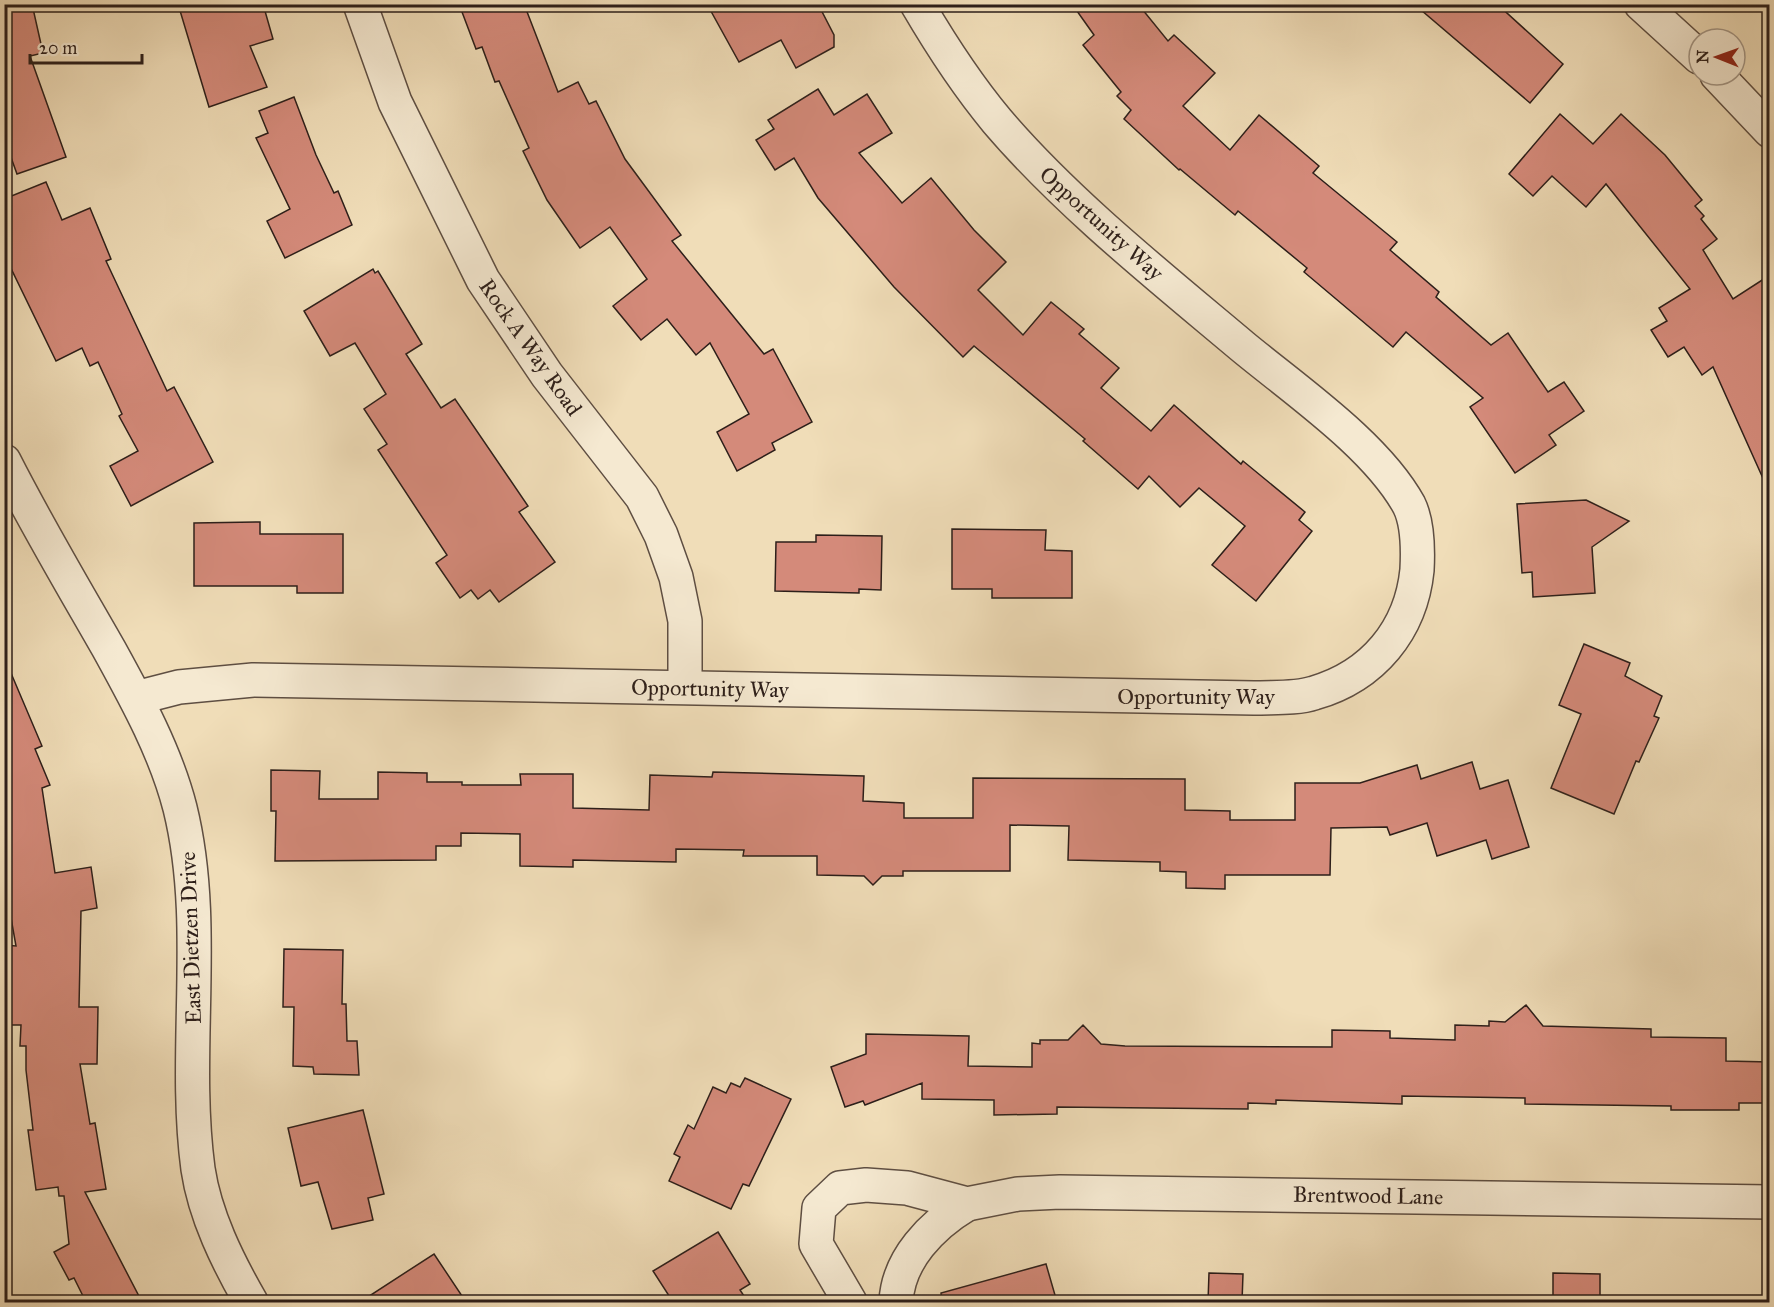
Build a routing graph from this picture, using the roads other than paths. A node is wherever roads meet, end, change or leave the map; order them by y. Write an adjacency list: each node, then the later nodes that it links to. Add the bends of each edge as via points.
1 (360, 4): 8 (street, Rock A Way Road, via 395,102 483,280 547,375 642,497 661,535 676,577 685,621)
2 (918, 4): 8 (street, Opportunity Way, via 967,82 1028,155 1130,251 1352,438 1387,474 1410,508 1418,551 1415,588 1407,617 1392,642 1365,667 1313,694 1286,697)
3 (1641, 4): 4 (street)
4 (1687, 46)
5 (1729, 87): 6 (street)
6 (1770, 130)
7 (4, 461): 9 (street, East Dietzen Drive)
8 (686, 687): 9 (street, Opportunity Way, via 253,680 179,687)
9 (136, 698): 12 (street, East Dietzen Drive, via 179,806 189,855 198,1170 212,1220)
10 (1770, 1202): 11 (street, Brentwood Lane, via 1060,1192 1018,1194)
11 (967, 1204): 13 (street, Brentwood Lane, via 907,1188 840,1188 819,1208 816,1244); 14 (street, Brentwood Lane, via 944,1218 922,1239 907,1263)
12 (251, 1302)
13 (850, 1302)
14 (896, 1302)

